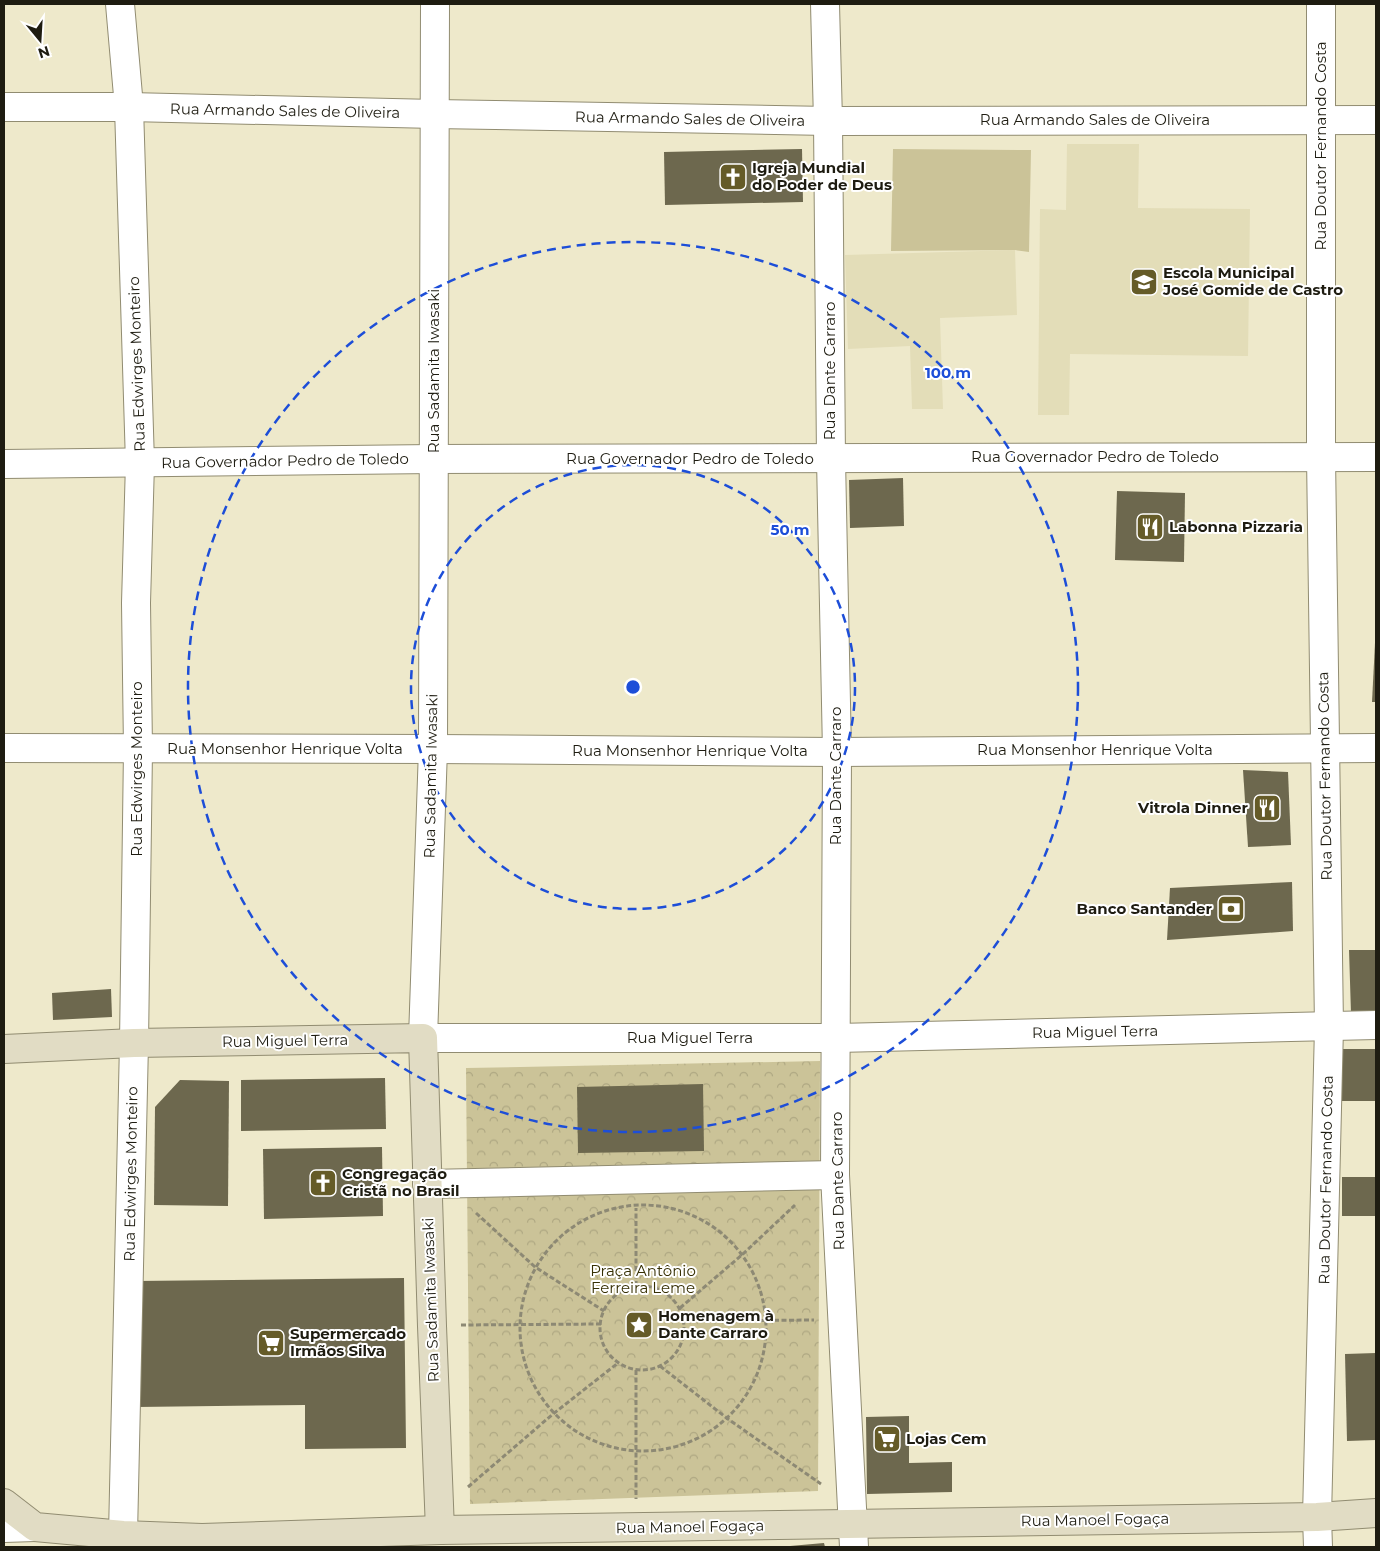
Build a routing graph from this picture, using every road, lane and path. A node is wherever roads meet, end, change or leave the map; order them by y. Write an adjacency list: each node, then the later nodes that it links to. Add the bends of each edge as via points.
1 (120, 4): 6 (street, Rua Edwirges Monteiro)
2 (435, 4): 7 (street, Rua Sadamita Iwasaki)
3 (825, 4): 10 (street, Rua Dante Carraro)
4 (1321, 4): 8 (street, Rua Doutor Fernando Costa)
5 (4, 107): 6 (street, Rua Armando Sales de Oliveira)
6 (129, 107): 7 (street, Rua Armando Sales de Oliveira); 15 (street, Rua Edwirges Monteiro)
7 (435, 114): 10 (street, Rua Armando Sales de Oliveira); 13 (street, Rua Sadamita Iwasaki)
8 (1321, 120): 9 (street, Rua Armando Sales de Oliveira); 10 (street, Rua Armando Sales de Oliveira); 11 (street, Rua Doutor Fernando Costa)
9 (1376, 120)
10 (828, 121): 14 (street, Rua Dante Carraro)
11 (1320, 456): 12 (street, Rua Governador Pedro de Toledo); 14 (street, Rua Governador Pedro de Toledo); 21 (street, Rua Doutor Fernando Costa)
12 (1376, 457)
13 (434, 459): 14 (street, Rua Governador Pedro de Toledo); 15 (street, Rua Governador Pedro de Toledo); 18 (street, Rua Sadamita Iwasaki)
14 (831, 459): 22 (street, Rua Dante Carraro)
15 (140, 462): 16 (street, Rua Governador Pedro de Toledo); 20 (street, Rua Edwirges Monteiro, via 136,603)
16 (4, 464)
17 (4, 748): 20 (street, Rua Monsenhor Henrique Volta)
18 (433, 748): 20 (street, Rua Monsenhor Henrique Volta); 22 (street, Rua Monsenhor Henrique Volta); 25 (street, Rua Sadamita Iwasaki)
19 (1376, 748): 21 (street, Rua Monsenhor Henrique Volta)
20 (138, 749): 27 (street, Rua Edwirges Monteiro)
21 (1324, 749): 22 (street, Rua Monsenhor Henrique Volta); 24 (street, Rua Doutor Fernando Costa)
22 (837, 752): 26 (street, Rua Dante Carraro)
23 (1376, 1025): 24 (street, Rua Miguel Terra)
24 (1329, 1027): 26 (street, Rua Miguel Terra); 51 (street, Rua Doutor Fernando Costa)
25 (423, 1038): 26 (street, Rua Miguel Terra); 27 (main road, Rua Miguel Terra); 30 (main road, Rua Sadamita Iwasaki)
26 (837, 1038): 29 (street, Rua Dante Carraro)
27 (134, 1044): 28 (main road, Rua Miguel Terra); 57 (street, Rua Edwirges Monteiro)
28 (4, 1049)
29 (831, 1176): 31 (street); 32 (path); 37 (street, Rua Dante Carraro)
30 (435, 1184): 31 (street); 33 (path); 42 (main road, Rua Sadamita Iwasaki)
31 (636, 1192): 32 (path, via 661,1206 697,1216 718,1229); 33 (path, via 618,1207 573,1227); 34 (path)
32 (743, 1254): 35 (path); 38 (path, via 764,1297)
33 (535, 1267): 36 (path); 41 (path, via 524,1295)
34 (636, 1286): 35 (path, via 664,1292); 36 (path, via 622,1291)
35 (680, 1308): 39 (path)
36 (604, 1311): 40 (path)
37 (843, 1320): 38 (path); 52 (street, Rua Dante Carraro)
38 (768, 1321): 39 (path); 47 (path, via 766,1346 750,1391)
39 (684, 1322): 44 (path, via 681,1345 673,1357)
40 (600, 1324): 41 (path); 43 (path, via 605,1347)
41 (519, 1325): 42 (path); 46 (path, via 523,1361 538,1395)
42 (432, 1326): 56 (main road, Rua Sadamita Iwasaki)
43 (618, 1363): 45 (path); 46 (path)
44 (660, 1366): 45 (path); 47 (path)
45 (636, 1370): 48 (path)
46 (553, 1414): 48 (path, via 568,1428 596,1443); 56 (path)
47 (728, 1419): 48 (path, via 688,1444 654,1452); 52 (path)
48 (636, 1452): 55 (path)
49 (4, 1503): 53 (main road)
50 (1376, 1513): 51 (main road, Rua Manoel Fogaça)
51 (1317, 1517): 52 (main road, Rua Manoel Fogaça); 59 (street, Rua Doutor Fernando Costa)
52 (853, 1525): 55 (main road, Rua Manoel Fogaça)
53 (35, 1527): 54 (street, Rua Manoel Fogaça); 57 (main road, Rua Manoel Fogaça)
54 (4, 1528)
55 (636, 1528): 56 (main road, Rua Manoel Fogaça)
56 (440, 1530): 58 (main road, Rua Manoel Fogaça)
57 (123, 1536): 58 (main road, Rua Manoel Fogaça)
58 (202, 1543)
59 (1318, 1547)

